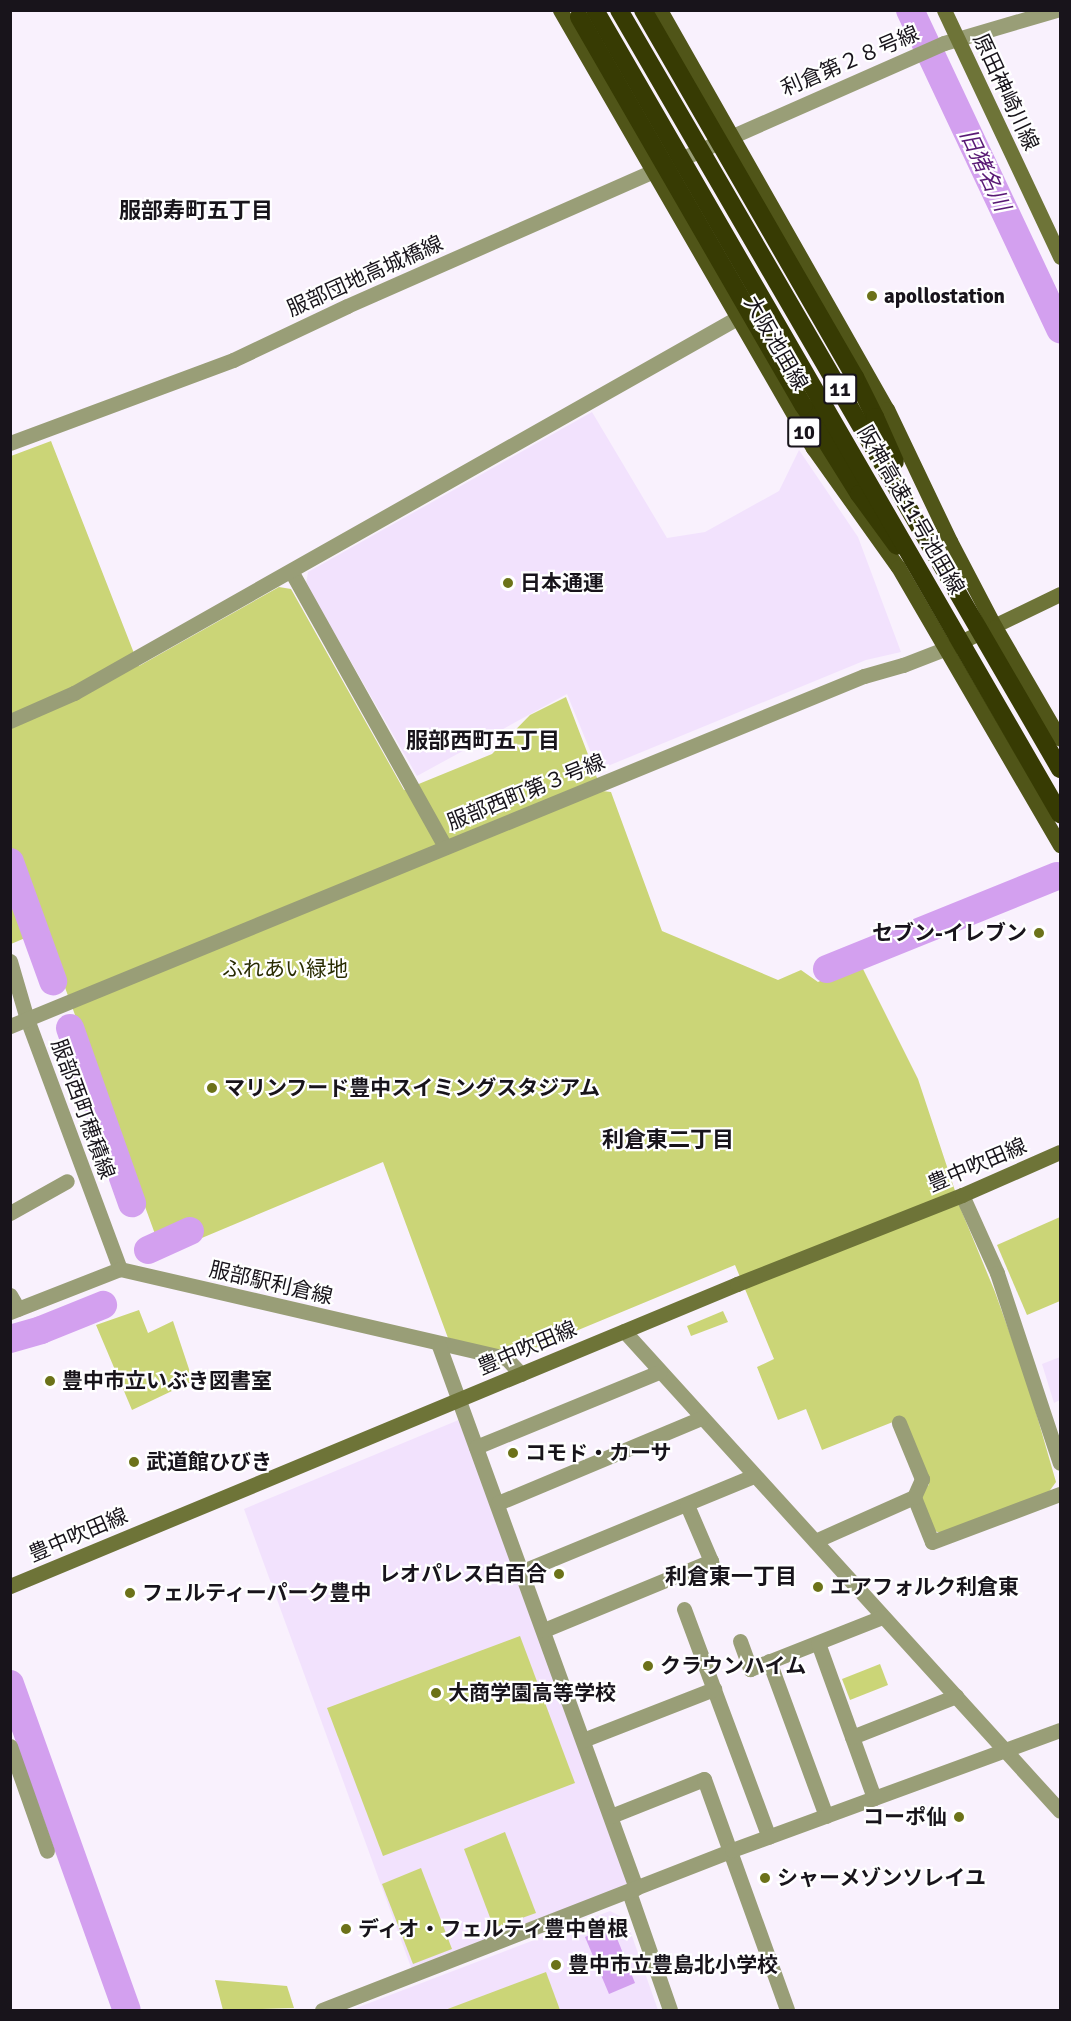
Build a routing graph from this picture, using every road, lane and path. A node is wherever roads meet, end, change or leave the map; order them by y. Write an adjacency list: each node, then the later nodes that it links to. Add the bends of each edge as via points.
1 (560, 10): 10 (main road, 大阪池田線 / 10)
2 (619, 10): 18 (highway, 阪神高速11号池田線 / 11, bridge)
3 (644, 10): 18 (highway, 11, bridge, via 855,377)
4 (660, 10): 9 (main road)
5 (944, 10): 8 (main road, 原田神崎川線)
6 (1056, 10): 8 (street, 利倉第２８号線)
7 (583, 13): 22 (highway, 阪神高速11号池田線 / 11, bridge, via 804,406 860,494 939,603)
8 (951, 41): 9 (street, 利倉第２８号線); 11 (main road, 原田神崎川線)
9 (731, 135): 10 (street, 服部団地高城橋線); 16 (main road, via 887,409)
10 (651, 171): 12 (main road, 大阪池田線 / 10); 13 (street, 服部団地高城橋線, via 233,360)
11 (1060, 257)
12 (737, 318): 14 (street); 17 (main road, 大阪池田線 / 10, via 813,448 898,567)
13 (10, 443)
14 (291, 571): 19 (street, via 74,693); 24 (street)
15 (1060, 594): 16 (main road, 服部西町第３号線)
16 (995, 627): 17 (main road, 服部西町第３号線); 20 (main road)
17 (947, 648): 23 (main road, 大阪池田線 / 10); 24 (street, 服部西町第３号線, via 864,676)
18 (993, 653): 21 (highway, 阪神高速11号池田線 / 11, bridge)
19 (10, 721)
20 (1060, 739)
21 (1060, 769)
22 (1060, 814)
23 (1060, 845)
24 (445, 847): 26 (street, 服部西町第３号線)
25 (10, 961): 26 (street, 服部西町穂積線)
26 (27, 1019): 27 (street); 32 (street, 服部西町穂積線)
27 (10, 1026)
28 (1060, 1152): 30 (main road, 豊中吹田線)
29 (67, 1181): 31 (street)
30 (962, 1195): 35 (main road, 豊中吹田線); 43 (street, via 997,1273)
31 (10, 1213)
32 (120, 1269): 34 (street); 36 (street, 服部駅利倉線)
33 (10, 1295): 34 (street)
34 (14, 1310)
35 (624, 1331): 37 (street); 38 (main road, 豊中吹田線)
36 (438, 1343): 38 (street, 服部駅利倉線, via 506,1359); 39 (street)
37 (659, 1372): 40 (street); 42 (street)
38 (521, 1374): 39 (main road, 豊中吹田線)
39 (459, 1400): 42 (street); 51 (main road, 豊中吹田線)
40 (700, 1418): 44 (street); 47 (street)
41 (899, 1423): 46 (street, via 922,1479)
42 (476, 1447): 47 (street)
43 (1060, 1463)
44 (754, 1476): 48 (street); 49 (street)
45 (1060, 1494): 46 (street, via 932,1542)
46 (914, 1497): 49 (street)
47 (498, 1503): 50 (street)
48 (687, 1505): 50 (street); 54 (street, via 711,1561)
49 (815, 1541): 53 (street)
50 (523, 1571): 54 (street)
51 (10, 1586)
52 (684, 1609): 58 (street)
53 (882, 1617): 56 (street); 59 (street)
54 (544, 1630): 62 (street)
55 (740, 1641): 57 (street, via 750,1669)
56 (818, 1643): 57 (street); 61 (street)
57 (769, 1662): 68 (street)
58 (714, 1689): 62 (street); 69 (street)
59 (956, 1696): 61 (street); 64 (street)
60 (1060, 1730): 64 (street)
61 (852, 1737): 65 (street)
62 (583, 1740): 67 (street)
63 (10, 1746): 71 (street)
64 (1002, 1749): 65 (street); 66 (street)
65 (874, 1798): 68 (street)
66 (1060, 1811)
67 (611, 1815): 70 (street, via 704,1779); 72 (street)
68 (826, 1816): 69 (street)
69 (769, 1837): 70 (street)
70 (732, 1850): 72 (street); 75 (street)
71 (47, 1851)
72 (632, 1890): 73 (street); 74 (street)
73 (322, 2010)
74 (670, 2010)
75 (787, 2010)

